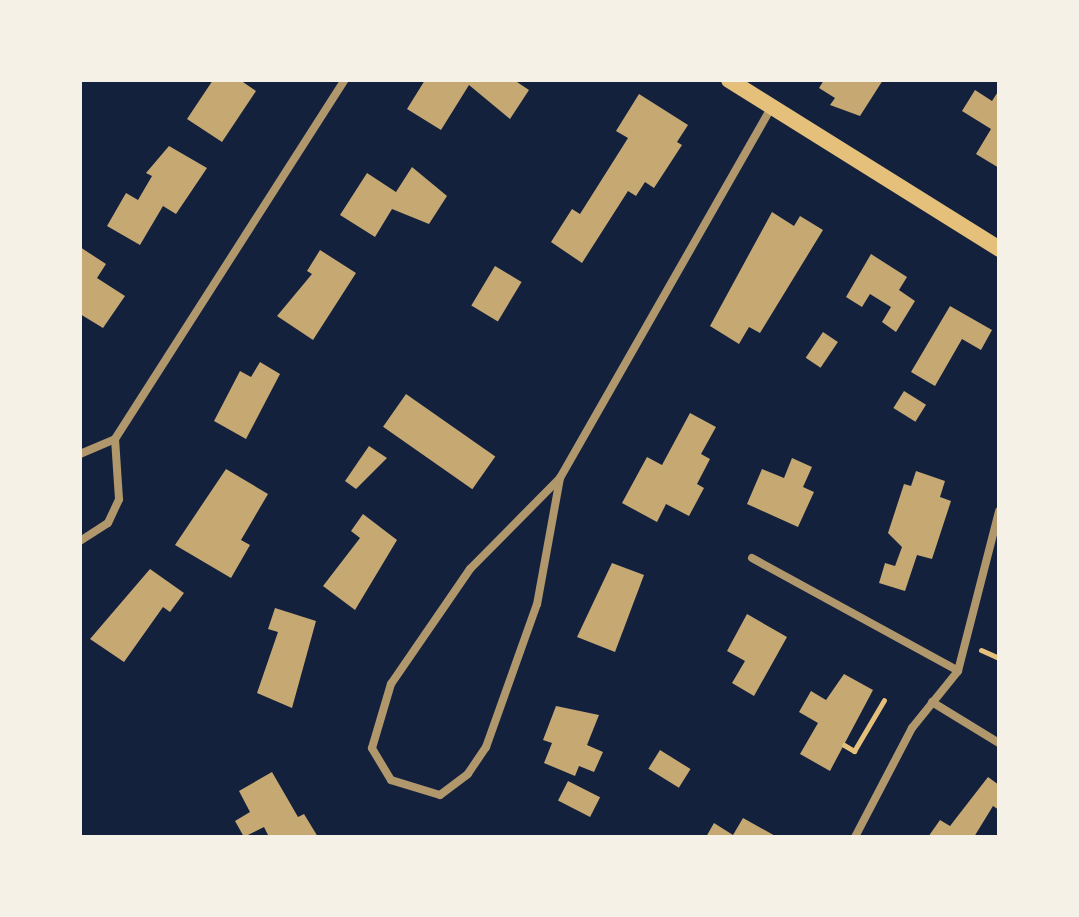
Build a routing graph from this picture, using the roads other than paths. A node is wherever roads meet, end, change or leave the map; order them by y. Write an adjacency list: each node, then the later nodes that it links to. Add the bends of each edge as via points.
1 (345, 80): 5 (street)
2 (729, 80): 3 (main road)
3 (772, 107): 4 (main road); 7 (street)
4 (999, 249)
5 (115, 439): 6 (street); 9 (street, via 119,499 108,523)
6 (80, 454)
7 (560, 478): 7 (street, via 537,604 486,747 468,774 440,795 391,780 372,748 391,684 470,569)
8 (999, 511): 11 (street)
9 (80, 541)
10 (752, 558): 11 (street)
11 (958, 671): 12 (street)
12 (932, 702): 13 (street); 14 (street)
13 (999, 743)
14 (855, 837)

